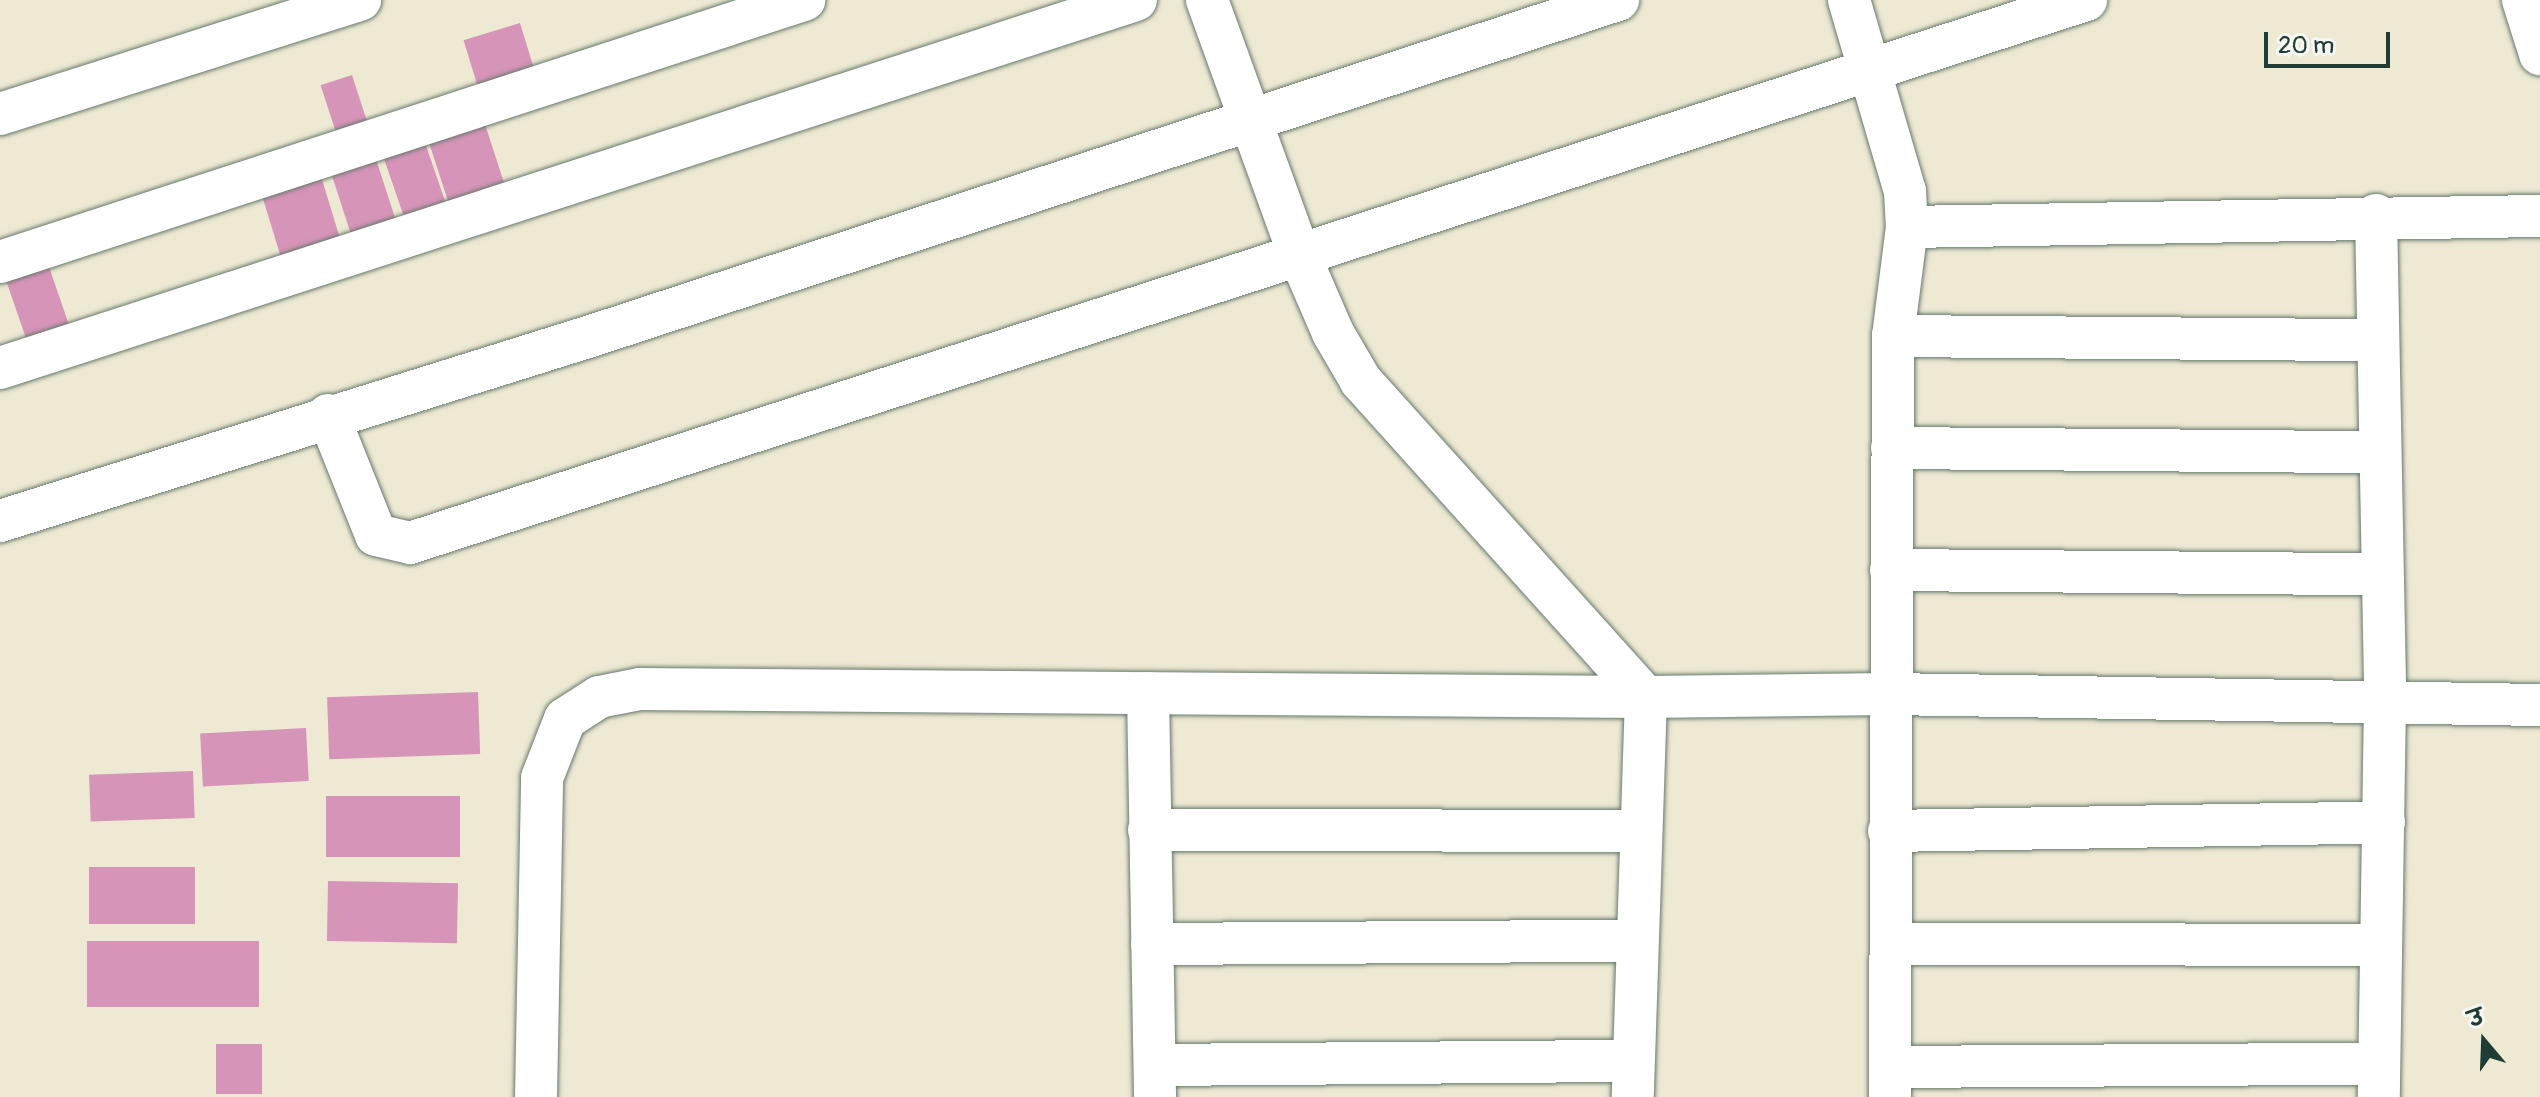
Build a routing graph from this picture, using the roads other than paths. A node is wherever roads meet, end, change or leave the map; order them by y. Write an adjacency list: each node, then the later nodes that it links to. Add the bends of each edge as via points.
1 (360, 0): 11 (street)
2 (804, 0): 17 (street)
3 (1136, 0): 20 (street)
4 (1207, 0): 12 (street)
5 (1618, 0): 12 (street)
6 (1849, 0): 10 (street)
7 (2086, 0): 10 (street)
8 (2523, 0): 9 (street)
9 (2540, 54)
10 (1873, 72): 15 (street, via 1905,191); 16 (street)
11 (0, 114)
12 (1249, 123): 16 (street); 21 (street, via 588,337)
13 (2376, 215): 14 (street); 15 (street); 19 (street)
14 (2540, 216)
15 (1907, 227): 18 (street)
16 (1298, 252): 21 (street, via 410,543 376,535); 29 (street, via 1333,333 1361,381)
17 (0, 262)
18 (1893, 336): 19 (street); 22 (street)
19 (2377, 340): 23 (street)
20 (0, 368)
21 (328, 415): 24 (street)
22 (1892, 448): 23 (street); 25 (street)
23 (2379, 452): 26 (street)
24 (0, 521)
25 (1891, 570): 26 (street); 28 (street)
26 (2380, 574): 30 (street)
27 (1148, 693): 29 (street); 33 (street); 44 (street, via 640,689 599,697 565,719 542,778)
28 (1890, 694): 29 (street); 30 (street); 35 (street)
29 (1646, 697): 34 (street)
30 (2385, 702): 31 (street); 32 (street)
31 (2540, 705)
32 (2384, 822): 35 (street); 39 (street)
33 (1149, 830): 34 (street); 37 (street)
34 (1639, 831): 36 (street)
35 (1889, 831): 38 (street)
36 (1637, 941): 37 (street); 40 (street)
37 (1152, 944): 42 (street)
38 (1892, 944): 39 (street); 43 (street)
39 (2381, 945): 41 (street)
40 (1633, 1079): 42 (street)
41 (2379, 1080): 43 (street)
42 (1155, 1081)
43 (1890, 1082)
44 (536, 1097)

